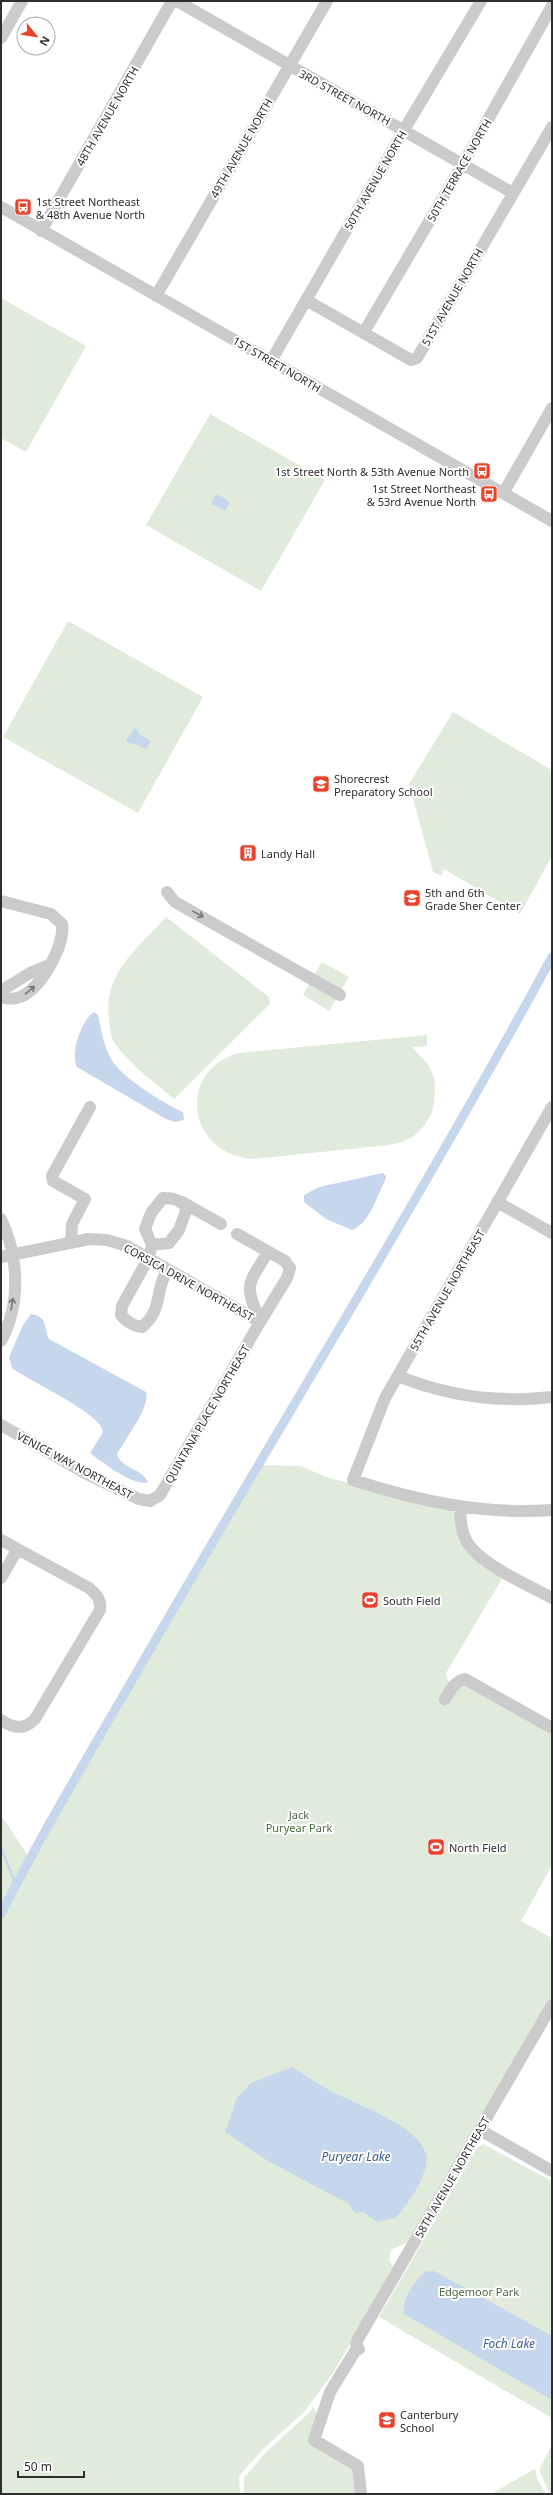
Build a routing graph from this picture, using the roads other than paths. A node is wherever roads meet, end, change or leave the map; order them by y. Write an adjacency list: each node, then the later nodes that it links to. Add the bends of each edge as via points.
1 (22, 1): 7 (street)
2 (172, 1): 14 (street, 48TH AVENUE NORTH)
3 (177, 1): 8 (street, 3RD STREET NORTH)
4 (326, 1): 8 (street, 49TH AVENUE NORTH)
5 (481, 1): 10 (street, 50TH AVENUE NORTH)
6 (552, 6): 11 (street, 50TH TERRACE NORTH)
7 (1, 38)
8 (288, 65): 10 (street, 3RD STREET NORTH); 15 (street, 49TH AVENUE NORTH)
9 (552, 127): 12 (street, 51ST AVENUE NORTH)
10 (404, 130): 11 (street, 3RD STREET NORTH); 16 (street, 50TH AVENUE NORTH)
11 (463, 164): 12 (street, 3RD STREET NORTH); 17 (street, 50TH TERRACE NORTH)
12 (513, 193): 17 (street, 51ST AVENUE NORTH, via 417,358 411,360)
13 (1, 208): 14 (street, 1ST STREET NORTH)
14 (41, 231): 15 (street, 1ST STREET NORTH)
15 (156, 296): 18 (street, 1ST STREET NORTH)
16 (306, 300): 17 (street, 51ST AVENUE NORTH); 18 (street, 50TH AVENUE NORTH)
17 (364, 332)
18 (272, 362): 20 (street, 1ST STREET NORTH)
19 (552, 408): 20 (street)
20 (504, 492): 21 (street, 1ST STREET NORTH)
21 (552, 521)
22 (167, 892): 26 (street, one-way to 26, via 175,902)
23 (1, 901): 24 (street, via 41,911 58,919 62,924 62,942)
24 (49, 965): 25 (street, via 30,973); 27 (street, one-way to 24, via 11,999 26,993 38,983)
25 (1, 991)
26 (340, 995)
27 (1, 997)
28 (90, 1108): 36 (street, via 52,1176 53,1181 85,1199 72,1224)
29 (551, 1112): 31 (street, 55TH AVENUE NORTHEAST)
30 (182, 1202): 33 (street); 37 (street, via 187,1208 176,1234 169,1243); 37 (street, via 163,1198 158,1203 145,1229)
31 (497, 1202): 34 (street); 45 (street, 55TH AVENUE NORTHEAST)
32 (1, 1221): 39 (street)
33 (221, 1224)
34 (552, 1233)
35 (237, 1234): 38 (street)
36 (71, 1243): 39 (street, CORSICA DRIVE NORTHEAST); 41 (street, CORSICA DRIVE NORTHEAST, via 89,1239 107,1240 127,1246)
37 (152, 1245): 41 (street)
38 (268, 1252): 43 (street, via 248,1289); 43 (street, QUINTANA PLACE NORTHEAST, via 285,1261 290,1268 287,1278)
39 (14, 1254): 40 (street, CORSICA DRIVE NORTHEAST); 44 (street, one-way to 39, via 11,1314)
40 (1, 1257)
41 (148, 1259): 42 (street, CORSICA DRIVE NORTHEAST); 42 (street, via 122,1306 121,1315 135,1326 142,1327 154,1313 160,1297 162,1278)
42 (168, 1270): 43 (street, CORSICA DRIVE NORTHEAST)
43 (260, 1322): 48 (street, QUINTANA PLACE NORTHEAST, via 160,1495)
44 (1, 1341)
45 (398, 1376): 46 (street, via 429,1387 480,1397); 49 (street, 55TH AVENUE NORTHEAST, via 379,1412 353,1480 396,1494)
46 (552, 1397)
47 (1, 1425): 48 (street, VENICE WAY NORTHEAST, via 85,1473)
48 (150, 1502)
49 (460, 1507): 50 (street); 54 (street, via 462,1530 472,1548 491,1563)
50 (552, 1510)
51 (1, 1540): 52 (street)
52 (17, 1550): 53 (street); 56 (street, via 89,1588 98,1596 100,1610 35,1719 22,1728 12,1727)
53 (1, 1578)
54 (552, 1598)
55 (445, 1699): 57 (street, via 453,1686 465,1679)
56 (1, 1720)
57 (552, 1728)
58 (552, 2005): 59 (street, 58TH AVENUE NORTHEAST)
59 (480, 2130): 60 (street); 61 (street, 58TH AVENUE NORTHEAST, via 358,2339 358,2349 330,2392 314,2440 358,2466)
60 (552, 2171)
61 (361, 2494)

